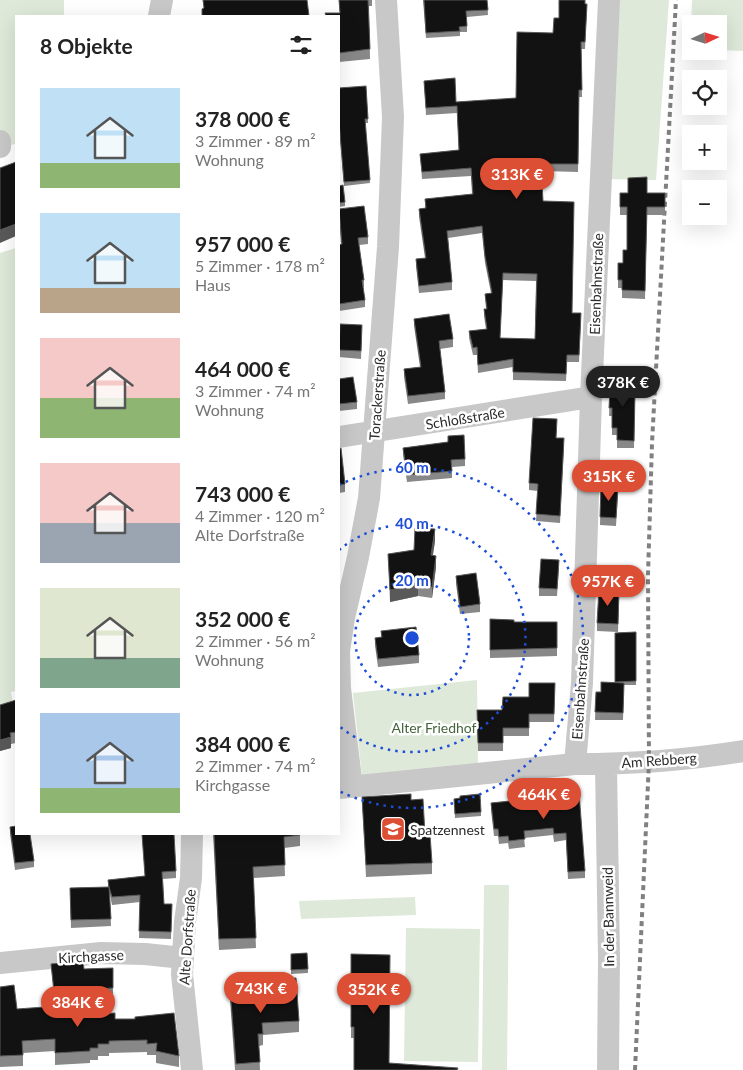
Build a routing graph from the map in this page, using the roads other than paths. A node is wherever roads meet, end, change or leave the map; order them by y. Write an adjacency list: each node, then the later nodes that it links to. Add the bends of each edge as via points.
1 (162, 0): 4 (street)
2 (386, 0): 8 (street, Torackerstraße, via 393,117 388,247)
3 (609, 0): 7 (street, Eisenbahnstraße)
4 (159, 15)
5 (0, 141): 6 (street)
6 (0, 146)
7 (591, 397): 8 (street, Schloßstraße); 13 (street, Eisenbahnstraße, via 582,683)
8 (374, 432): 9 (street, Schloßstraße); 10 (street, Torackerstraße, via 369,498)
9 (340, 437)
10 (340, 644)
11 (340, 688): 15 (street, Torackerstraße)
12 (743, 751): 14 (street, Am Rebberg)
13 (574, 764): 14 (street, Am Rebberg); 15 (street)
14 (606, 764): 20 (street, In der Bannweid)
15 (345, 787)
16 (192, 835): 17 (street, Alte Dorfstraße, via 191,878)
17 (182, 958): 18 (street, Kirchgasse, via 101,953); 19 (street, Alte Dorfstraße)
18 (0, 963)
19 (192, 1070)
20 (608, 1070)

